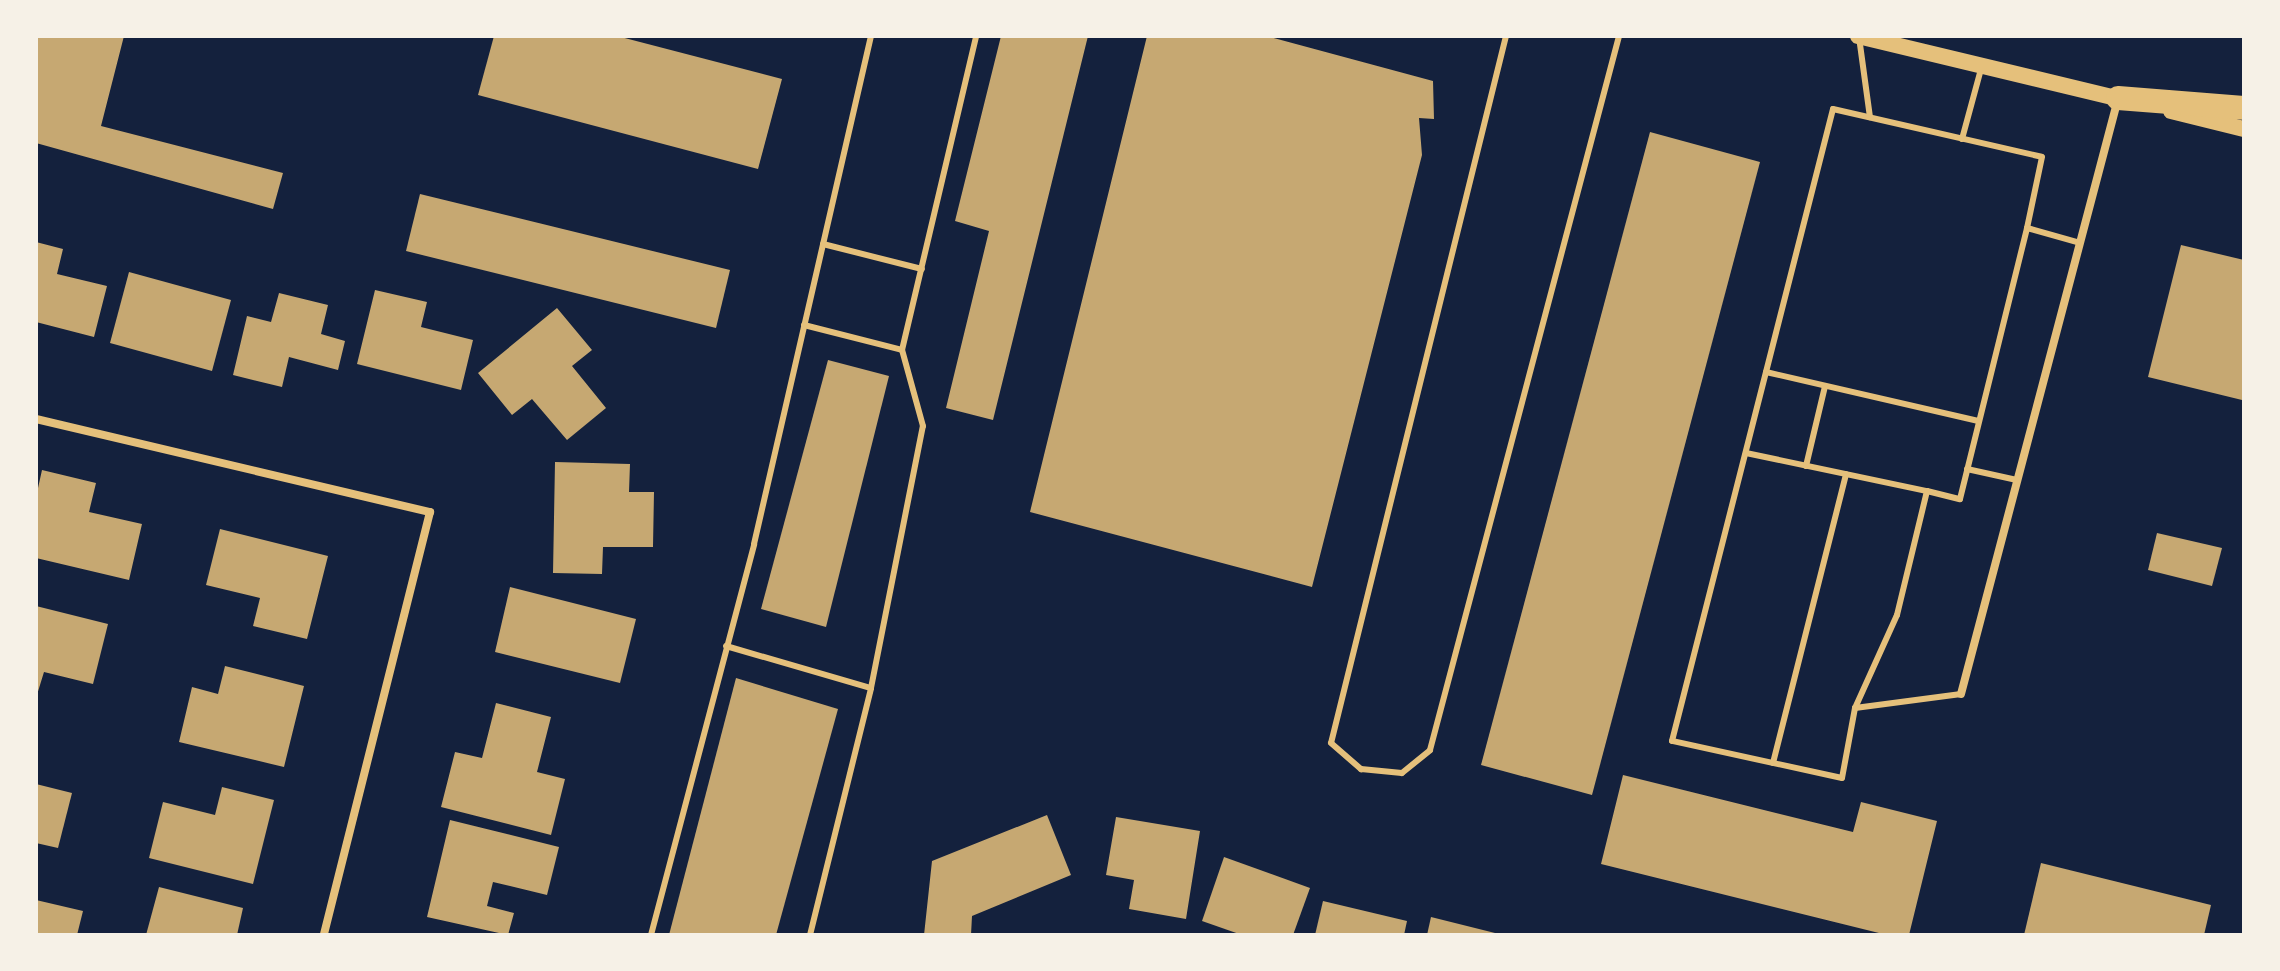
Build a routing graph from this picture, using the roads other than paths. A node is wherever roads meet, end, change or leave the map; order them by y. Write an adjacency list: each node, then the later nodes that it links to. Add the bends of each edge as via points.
1 (871, 36): 14 (lane)
2 (976, 36): 15 (lane)
3 (1506, 36): 4 (lane, via 1331,743 1361,769 1402,773 1430,750)
4 (1619, 36)
5 (1858, 36): 6 (main road); 9 (lane)
6 (1982, 66): 7 (main road); 11 (lane)
7 (2118, 98): 8 (highway); 10 (main road); 13 (street)
8 (2244, 108)
9 (1870, 117): 11 (lane); 18 (lane, via 1833,109)
10 (2244, 129)
11 (1962, 139): 12 (lane, via 2042,157)
12 (2027, 228): 13 (lane); 21 (lane)
13 (2080, 243): 26 (street)
14 (823, 244): 15 (lane); 16 (lane)
15 (922, 269): 17 (lane)
16 (804, 325): 17 (lane); 28 (lane)
17 (902, 350): 29 (lane, via 923,426)
18 (1766, 372): 19 (lane); 22 (lane)
19 (1825, 386): 21 (lane); 23 (lane)
20 (36, 419): 33 (street, via 430,512)
21 (1978, 421): 24 (lane)
22 (1746, 453): 23 (lane); 32 (lane, via 1672,741)
23 (1806, 466): 25 (lane)
24 (1967, 469): 26 (lane); 27 (lane, via 1960,499)
25 (1846, 474): 27 (lane); 32 (lane)
26 (2017, 480): 30 (street)
27 (1927, 491): 31 (lane, via 1897,615)
28 (726, 646): 29 (lane); 34 (lane)
29 (871, 688): 35 (lane)
30 (1961, 694): 31 (lane)
31 (1855, 708): 32 (lane, via 1842,778)
32 (1773, 763)
33 (324, 935)
34 (651, 935)
35 (810, 935)

